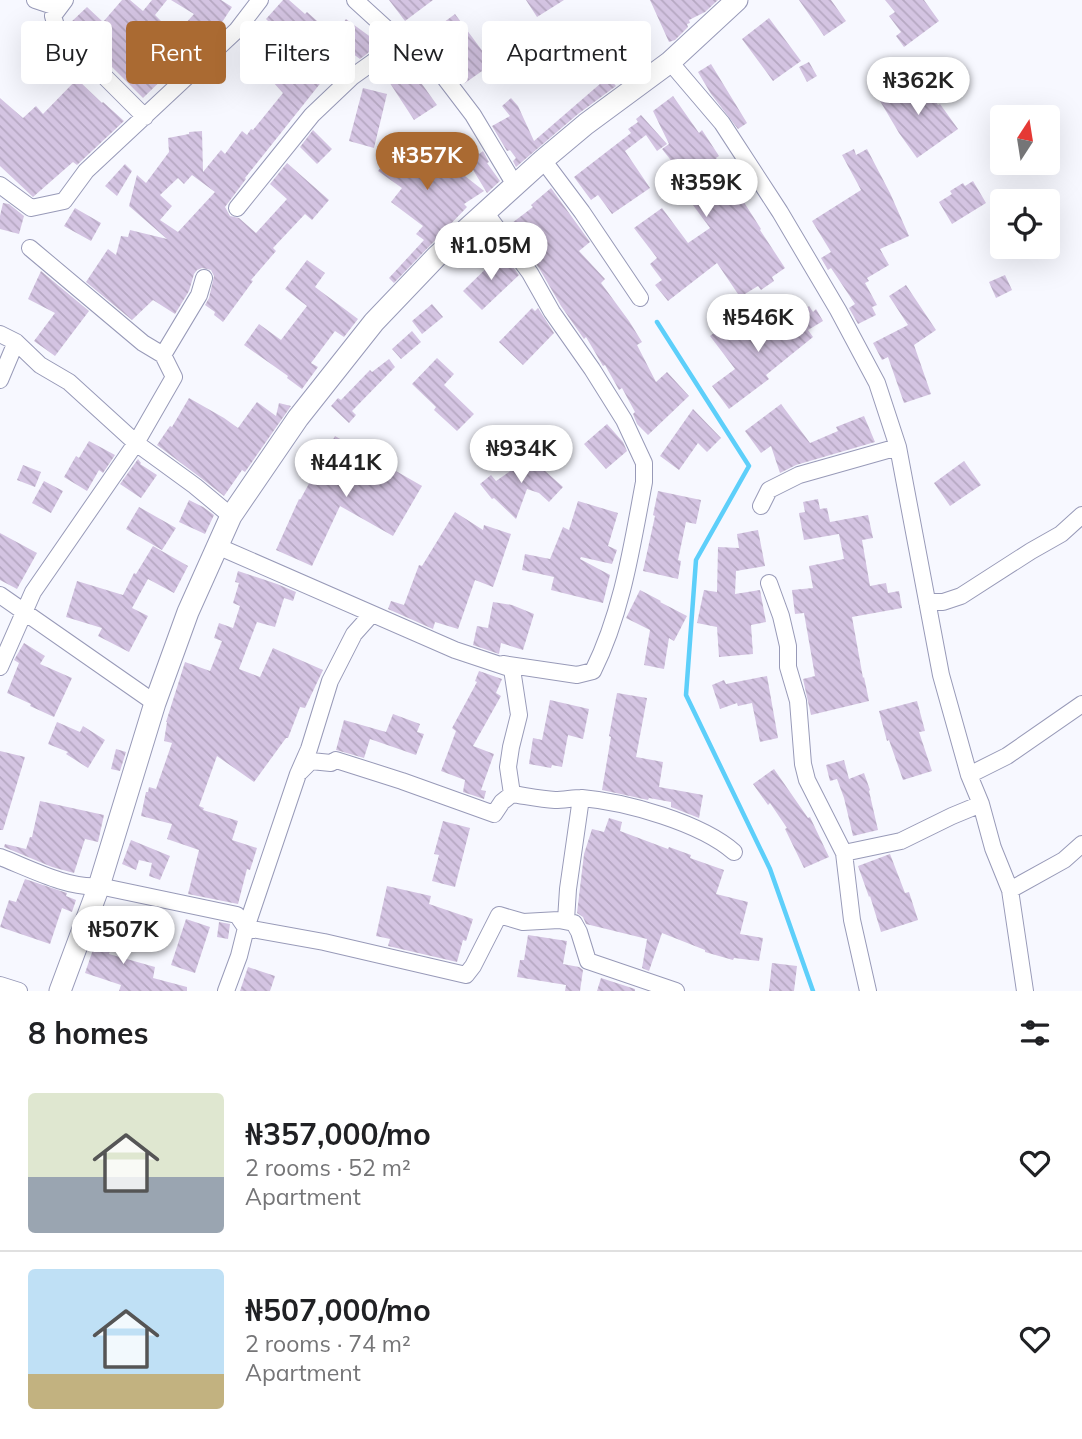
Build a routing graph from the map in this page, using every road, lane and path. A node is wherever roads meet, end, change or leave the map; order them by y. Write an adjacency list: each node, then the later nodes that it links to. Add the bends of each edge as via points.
1 (35, 0): 5 (street)
2 (260, 0): 10 (street, via 237,30)
3 (355, 0): 6 (street)
4 (737, 0): 7 (street)
5 (62, 4): 10 (street, via 53,16 57,29)
6 (378, 21)
7 (670, 62): 11 (street); 24 (street, via 722,123 780,212 877,383)
8 (369, 65): 14 (street, via 312,115)
9 (449, 84): 13 (street)
10 (145, 117): 12 (street, via 86,171 64,201 31,208)
11 (543, 160): 13 (street); 18 (street)
12 (0, 185)
13 (515, 185): 15 (street)
14 (237, 208)
15 (485, 212): 27 (street, via 374,323 298,418); 36 (street, via 592,369 644,463 618,606 593,671 577,675)
16 (30, 248): 21 (street, via 143,344)
17 (204, 278): 21 (street, via 199,295)
18 (640, 298)
19 (0, 334): 20 (street)
20 (16, 342): 22 (street); 23 (street, via 40,365 69,382)
21 (163, 355): 23 (street, via 174,377)
22 (0, 380)
23 (136, 443): 27 (street); 33 (street, via 33,592)
24 (898, 447): 25 (street, via 799,475 769,490); 31 (street)
25 (761, 506)
26 (1082, 515): 31 (street, via 1061,534 961,596)
27 (231, 516): 28 (street)
28 (217, 546): 32 (street); 38 (street)
29 (769, 583): 49 (street, via 788,646 807,780)
30 (0, 595): 33 (street)
31 (927, 602): 43 (street, via 941,675)
32 (352, 605): 34 (street); 35 (street)
33 (25, 613): 37 (street); 38 (street)
34 (371, 615): 35 (street); 36 (street)
35 (354, 634): 40 (street, via 330,681)
36 (487, 662): 44 (street, via 512,669 519,715 508,767)
37 (0, 667)
38 (155, 704): 51 (street)
39 (1082, 704): 43 (street, via 1007,756)
40 (309, 749): 41 (street); 42 (street)
41 (336, 760): 42 (street, via 311,761); 44 (street, via 494,814)
42 (298, 774): 54 (street)
43 (969, 775): 46 (street)
44 (512, 794): 45 (street)
45 (581, 798): 48 (street, via 684,823); 53 (street)
46 (981, 804): 49 (street, via 901,841); 52 (street)
47 (1082, 844): 52 (street, via 1064,860)
48 (734, 852)
49 (844, 852): 60 (street, via 852,920)
50 (0, 857): 51 (street, via 85,887)
51 (99, 886): 54 (street, via 237,915); 57 (street)
52 (1010, 890): 61 (street)
53 (566, 920): 54 (street, via 523,922 499,915 466,975); 59 (street, via 579,932 588,961)
54 (246, 928): 58 (street)
55 (0, 985): 56 (street)
56 (19, 991)
57 (60, 991)
58 (226, 991)
59 (676, 991)
60 (868, 991)
61 (1025, 991)

